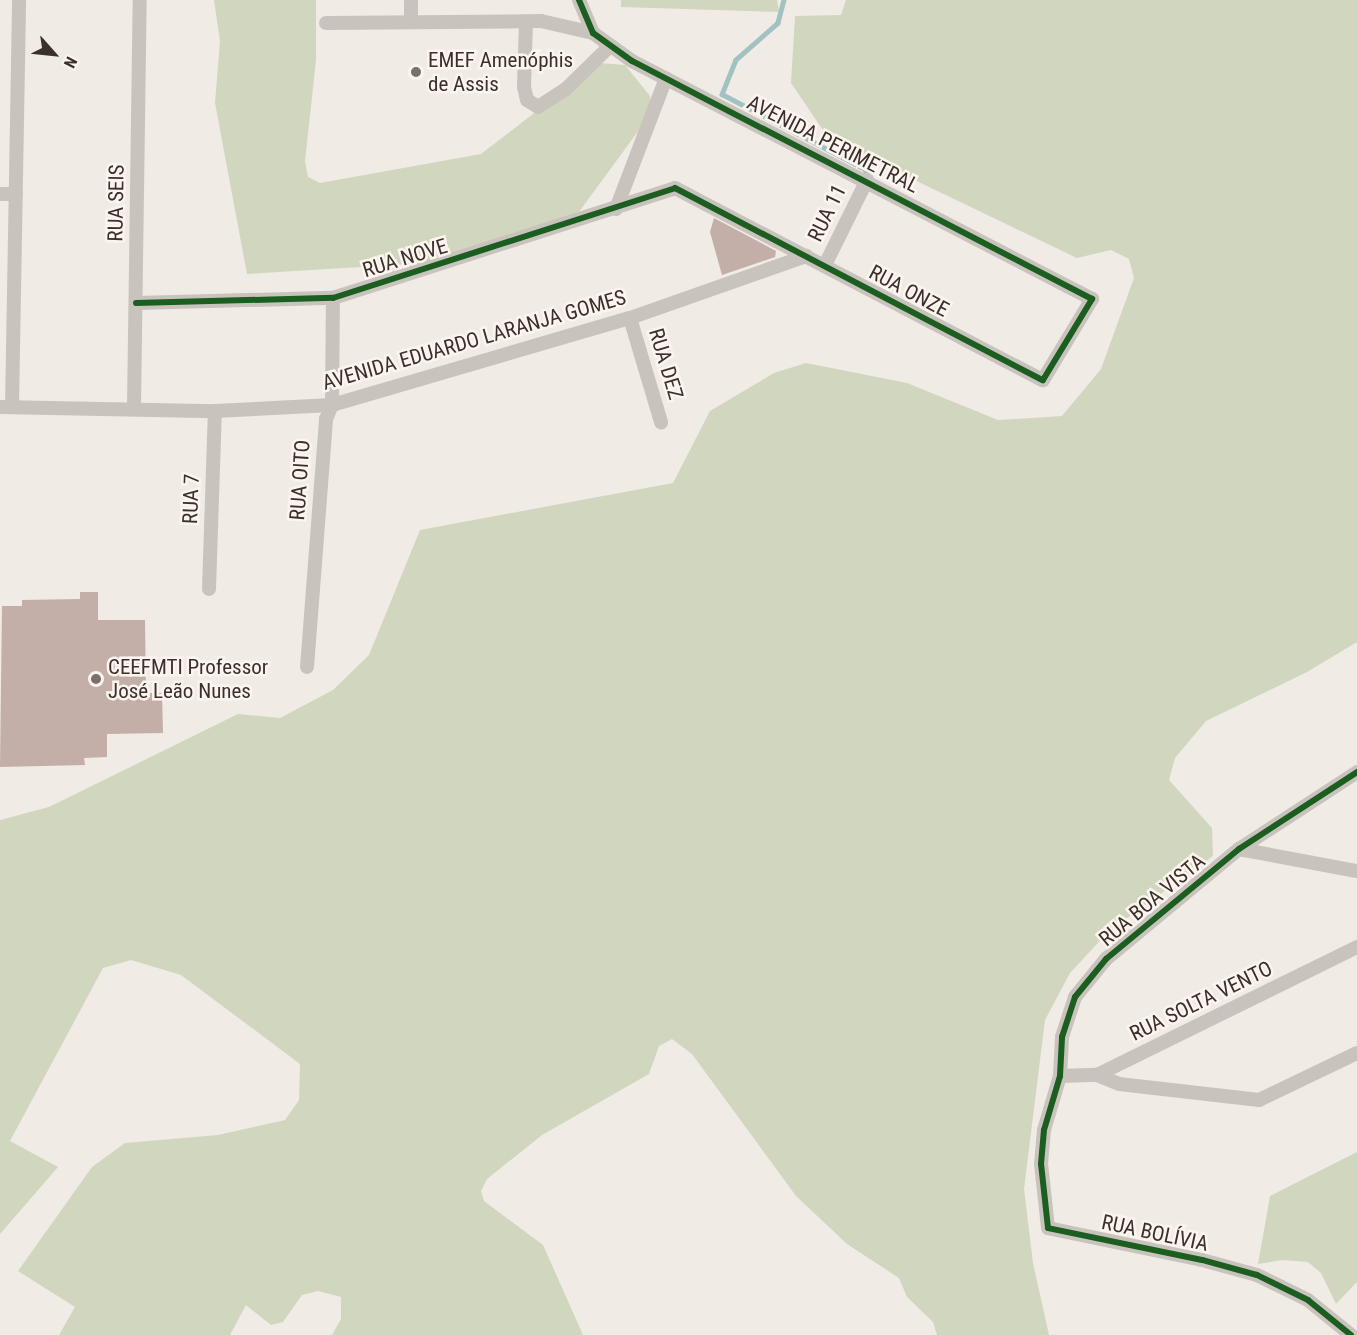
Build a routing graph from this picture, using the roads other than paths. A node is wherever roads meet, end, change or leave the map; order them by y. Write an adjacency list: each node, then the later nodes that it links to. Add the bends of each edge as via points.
1 (19, 0): 14 (street)
2 (140, 0): 22 (street, RUA SEIS)
3 (411, 0): 5 (street)
4 (579, 0): 8 (street, AVENIDA PERIMETRAL)
5 (411, 20): 6 (street); 7 (street)
6 (526, 22): 8 (street, via 559,24); 9 (street, via 525,87 527,100 538,107 566,89)
7 (326, 24)
8 (593, 33): 9 (street, AVENIDA PERIMETRAL)
9 (609, 47): 10 (street, AVENIDA PERIMETRAL)
10 (666, 78): 11 (street, AVENIDA PERIMETRAL); 15 (street)
11 (867, 180): 17 (street, RUA 11); 19 (street, AVENIDA PERIMETRAL)
12 (675, 188): 15 (street, RUA NOVE); 16 (street, RUA ONZE)
13 (0, 194): 14 (street)
14 (16, 194): 21 (street)
15 (616, 209): 18 (street, RUA NOVE)
16 (806, 256): 17 (street, RUA ONZE); 23 (street, AVENIDA EDUARDO LARANJA GOMES)
17 (825, 265): 19 (street, RUA ONZE, via 1043,380)
18 (333, 298): 22 (street, RUA NOVE); 24 (street, RUA OITO)
19 (1092, 299)
20 (0, 300): 21 (street)
21 (15, 300): 25 (street)
22 (136, 303): 26 (street, RUA SEIS)
23 (630, 318): 24 (street, AVENIDA EDUARDO LARANJA GOMES); 28 (street, RUA DEZ)
24 (332, 405): 27 (street, AVENIDA EDUARDO LARANJA GOMES); 30 (street, RUA OITO, via 326,419)
25 (6, 407): 26 (street, AVENIDA EDUARDO LARANJA GOMES)
26 (134, 407): 27 (street, AVENIDA EDUARDO LARANJA GOMES)
27 (215, 411): 29 (street, RUA 7)
28 (661, 422)
29 (209, 589)
30 (307, 667)
31 (1357, 772): 32 (street, RUA BOA VISTA)
32 (1239, 849): 33 (street); 37 (street, RUA BOA VISTA, via 1106,959 1075,997 1062,1037)
33 (1357, 871)
34 (1357, 947): 36 (street, RUA SOLTA VENTO)
35 (1357, 1053): 36 (street, via 1258,1100 1119,1084)
36 (1098, 1075): 37 (street, RUA SOLTA VENTO)
37 (1060, 1076): 38 (street, RUA BOA VISTA)
38 (1049, 1113): 39 (street, RUA BOLÍVIA, via 1041,1164 1048,1228 1257,1275 1308,1300)
39 (1352, 1335)

